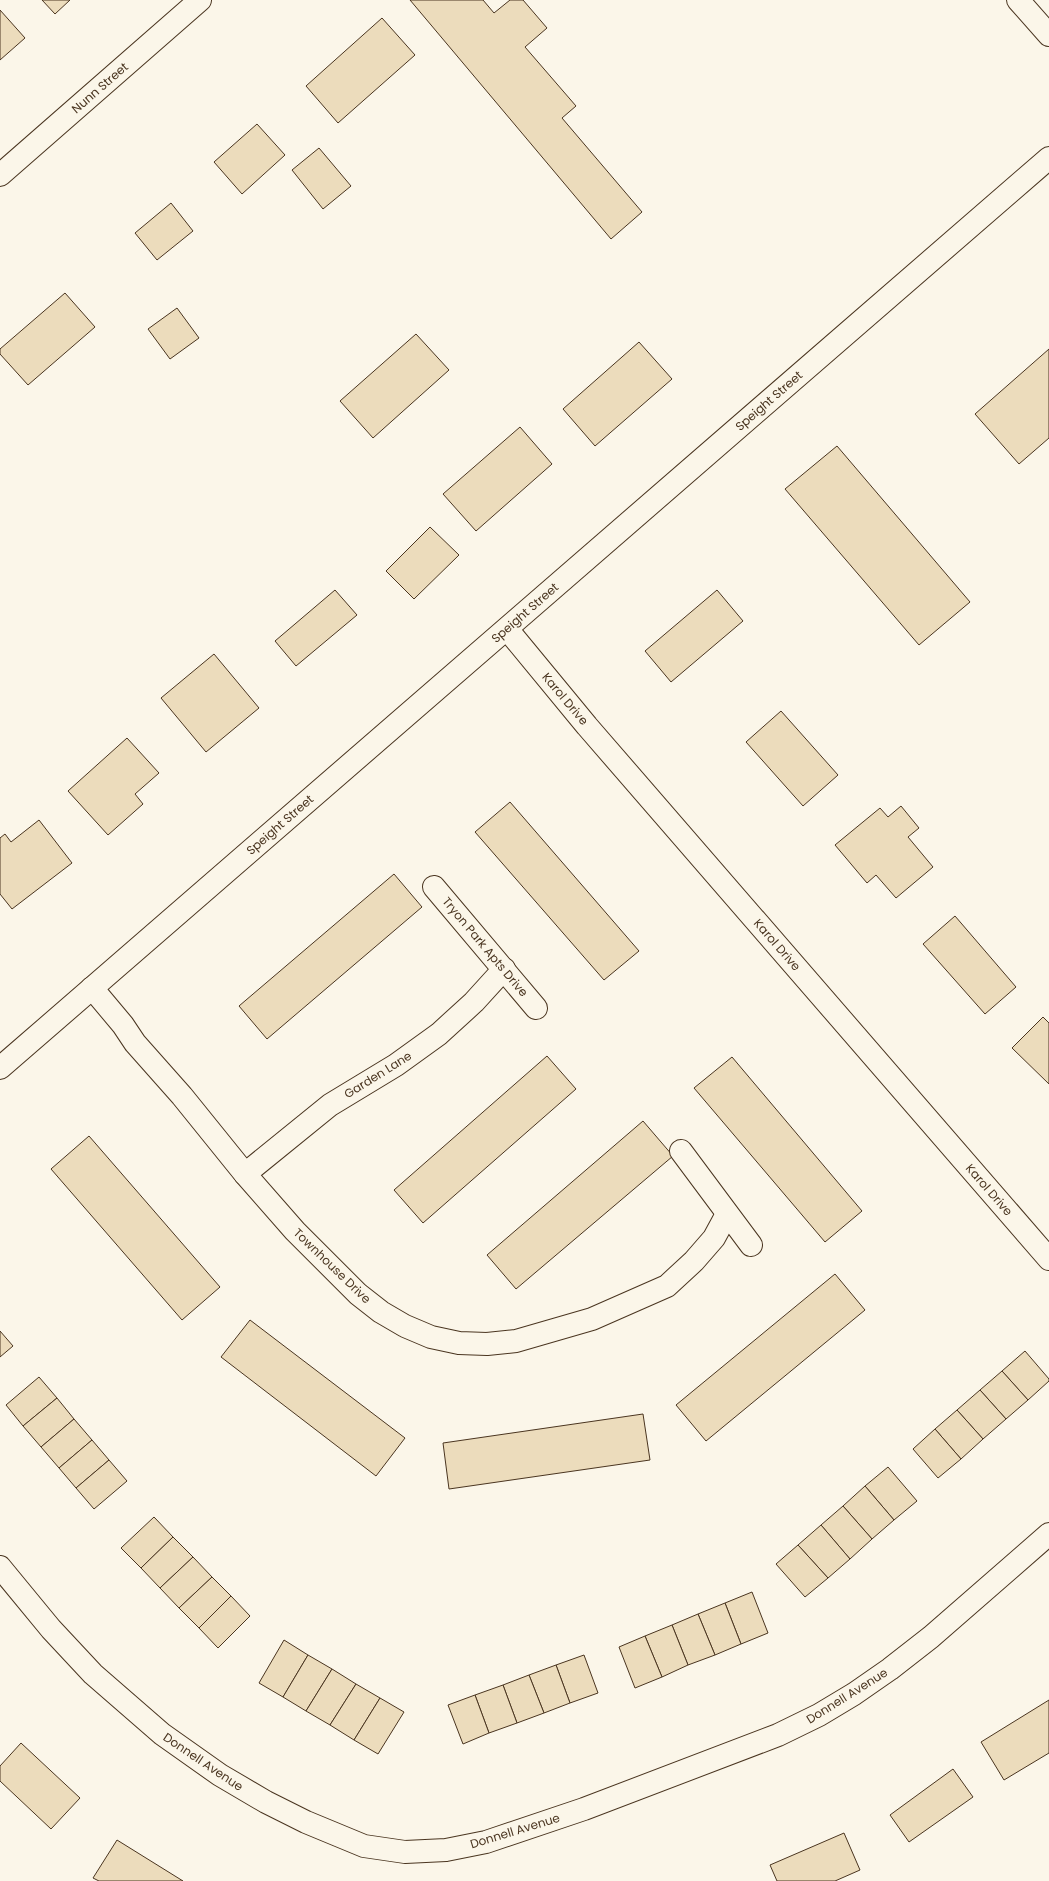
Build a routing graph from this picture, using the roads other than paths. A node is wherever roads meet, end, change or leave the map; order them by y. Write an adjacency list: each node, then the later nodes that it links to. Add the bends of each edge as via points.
1 (200, 0): 5 (street, Nunn Street)
2 (1018, 0): 3 (street)
3 (1049, 35)
4 (1049, 158): 6 (street, Speight Street)
5 (0, 175)
6 (507, 629): 9 (street, Speight Street); 16 (street, Karol Drive, via 592,732)
7 (434, 887): 8 (street, Tryon Park Apts Drive)
8 (504, 969): 10 (street, Tryon Park Apts Drive); 13 (street, Garden Lane, via 474,1002 439,1034 396,1065 330,1105)
9 (92, 988): 11 (street, Speight Street); 13 (street, Townhouse Drive)
10 (536, 1008)
11 (0, 1068)
12 (681, 1151): 14 (street)
13 (245, 1174): 14 (street, Townhouse Drive, via 295,1231 358,1294 405,1326 431,1337 459,1343 516,1341 544,1334 592,1319 667,1286 714,1238)
14 (726, 1214): 15 (street)
15 (751, 1245)
16 (1049, 1259)
17 (1049, 1534): 18 (street, Donnell Avenue, via 890,1670 819,1715 778,1735 564,1816 486,1842 446,1850 405,1852 364,1846 306,1822 220,1775 162,1734 99,1679 51,1629)
18 (0, 1567)

